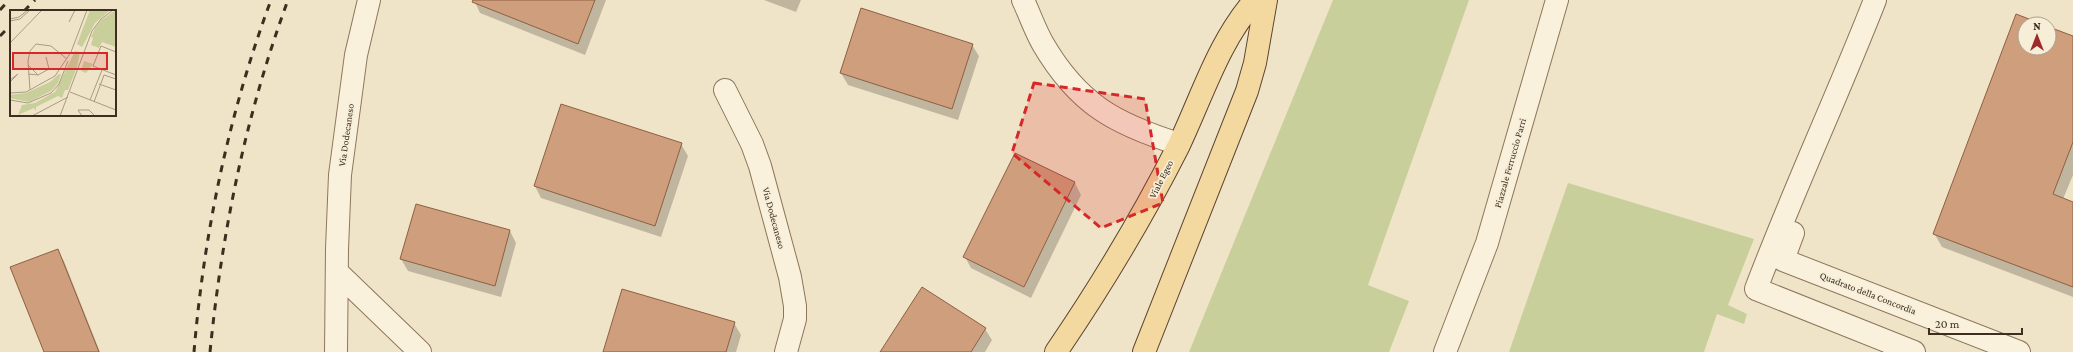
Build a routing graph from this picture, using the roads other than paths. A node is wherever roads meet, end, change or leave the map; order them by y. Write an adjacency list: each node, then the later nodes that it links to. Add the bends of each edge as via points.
1 (369, 0): 10 (street, Via Dodecaneso, via 356,55 341,169)
2 (1023, 0): 8 (street, via 1042,43 1069,81 1088,100 1109,116 1130,127)
3 (1255, 0): 8 (main road, Viale Egeo, via 1224,45)
4 (1266, 0): 15 (main road, via 1256,63 1247,91)
5 (1557, 0): 16 (street, Piazzale Ferruccio Parri, via 1487,243)
6 (1875, 0): 9 (street)
7 (725, 90): 13 (street, Via Dodecaneso, via 760,166 790,277 795,319)
8 (1179, 144): 14 (main road, Viale Egeo, via 1132,234)
9 (1786, 211): 17 (street, via 1756,289); 18 (street, Quadrato della Concordia, via 1803,207 1783,260)
10 (337, 272): 11 (street, Via Dodecaneso); 12 (street)
11 (336, 352)
12 (420, 352)
13 (786, 352)
14 (1056, 352)
15 (1144, 352)
16 (1445, 352)
17 (1914, 352)
18 (2019, 352)

